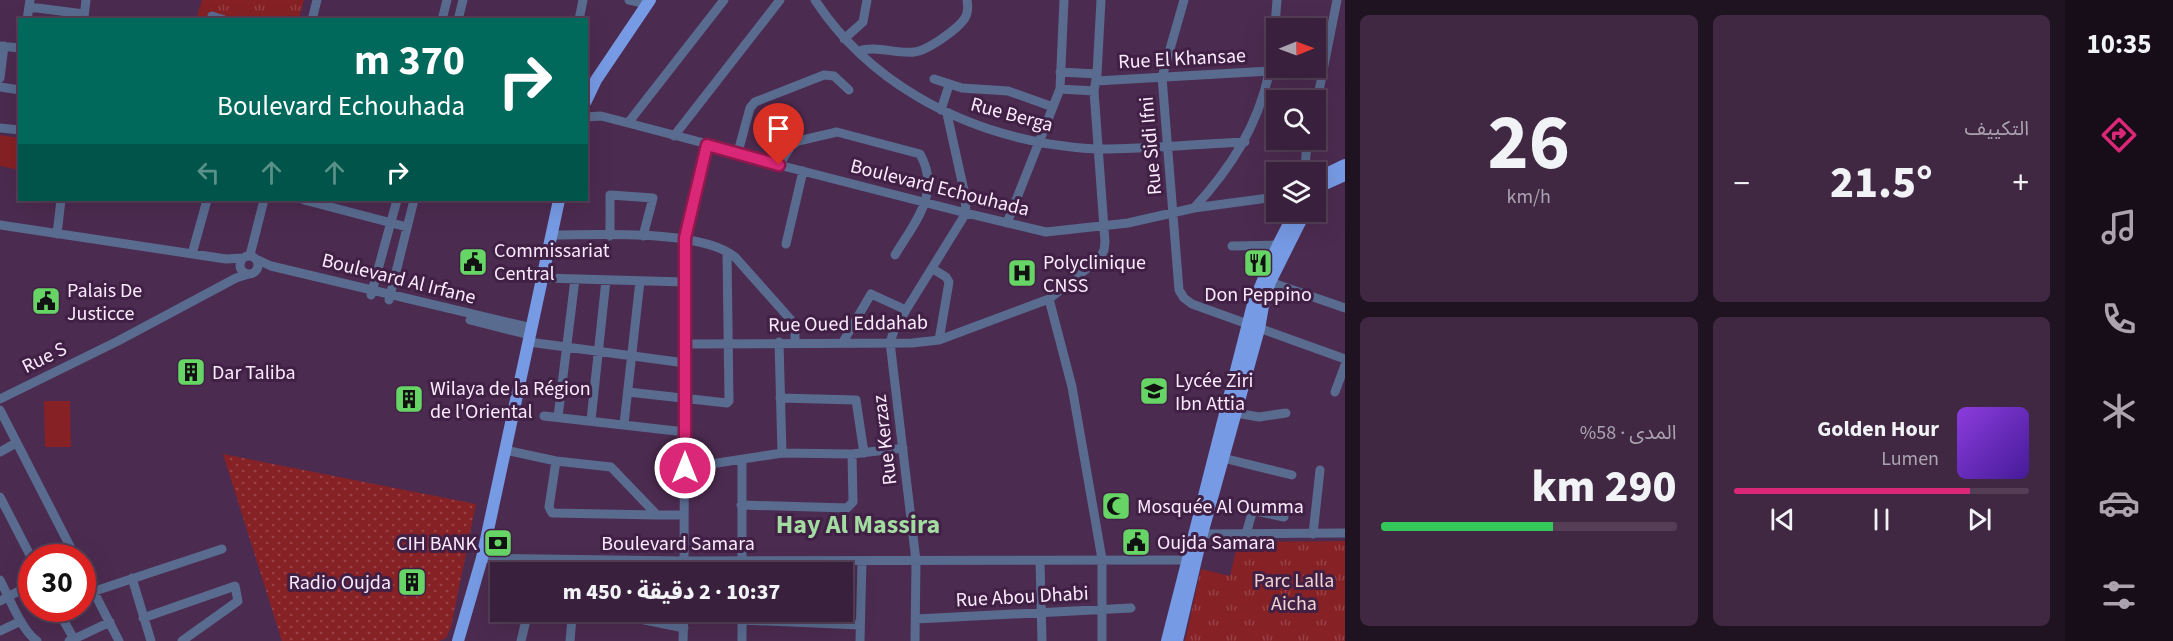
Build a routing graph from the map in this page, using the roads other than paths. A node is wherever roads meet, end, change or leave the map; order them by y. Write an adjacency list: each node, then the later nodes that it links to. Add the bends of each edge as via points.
1 (86, 0): 20 (street)
2 (317, 0): 22 (street)
3 (447, 0): 23 (street)
4 (463, 0): 24 (street)
5 (583, 0): 25 (street)
6 (629, 0): 17 (street)
7 (724, 0): 50 (street)
8 (780, 0): 53 (street)
9 (815, 0): 27 (street, Rue Berga)
10 (867, 0): 27 (street, via 863,22)
11 (968, 0): 30 (street, via 964,19 920,51)
12 (1064, 0): 32 (street)
13 (1101, 0): 37 (street, Rue Oued Eddahab)
14 (1184, 0): 33 (street)
15 (1277, 0): 26 (street)
16 (1337, 0): 44 (street)
17 (649, 2): 38 (main road)
18 (29, 4): 20 (street)
19 (212, 16): 21 (street)
20 (84, 17)
21 (218, 18)
22 (312, 18)
23 (442, 18)
24 (458, 18)
25 (579, 18)
26 (1275, 18)
27 (844, 39): 30 (street, Rue Berga)
28 (2, 46): 29 (street); 34 (street)
29 (18, 48)
30 (858, 51): 47 (street, Rue Berga, via 893,82)
31 (1266, 71): 33 (street, Rue El Khansae)
32 (1060, 72): 37 (street); 41 (street)
33 (1162, 77): 37 (street, Rue El Khansae); 57 (street, Rue Sidi Ifni)
34 (0, 78)
35 (1268, 78): 55 (street)
36 (934, 79): 39 (street)
37 (1096, 82): 41 (street); 58 (street, Rue Oued Eddahab)
38 (591, 83)
39 (949, 85): 45 (street, via 1008,91); 47 (street)
40 (0, 87): 42 (street)
41 (1060, 89): 45 (street)
42 (18, 90)
43 (849, 90): 59 (street, via 834,76 824,75 757,100 750,108)
44 (1319, 90)
45 (1053, 107): 54 (street)
46 (588, 109): 48 (street, Boulevard Echouhada)
47 (944, 112): 54 (street, Rue Berga); 76 (street)
48 (601, 116): 49 (street, Boulevard Echouhada); 50 (street, Boulevard Echouhada)
49 (588, 117)
50 (628, 123): 53 (street, Boulevard Echouhada)
51 (0, 128): 52 (street)
52 (18, 130)
53 (674, 136): 56 (street, Boulevard Echouhada)
54 (1038, 142): 58 (street, Rue Berga); 81 (street)
55 (1245, 142): 57 (street, Rue Berga); 75 (street)
56 (707, 145): 59 (street, Boulevard Echouhada); 89 (street)
57 (1168, 146): 58 (street, Rue Berga); 77 (street, Rue Sidi Ifni)
58 (1098, 149): 84 (street, Rue Oued Eddahab)
59 (738, 152): 60 (street, Boulevard Echouhada)
60 (779, 165): 62 (street, Boulevard Echouhada); 74 (street, via 798,141 844,132 920,154 927,176)
61 (1345, 165): 63 (main road)
62 (803, 171): 74 (street, Boulevard Echouhada); 90 (street)
63 (1326, 174)
64 (1345, 175): 65 (main road)
65 (1326, 184)
66 (1266, 198): 75 (street, Boulevard Echouhada)
67 (61, 201): 85 (street)
68 (207, 201): 94 (street)
69 (264, 201): 96 (street)
70 (308, 201): 80 (street)
71 (396, 201): 80 (street)
72 (414, 201): 83 (street)
73 (559, 201): 86 (main road)
74 (927, 202): 76 (street, Boulevard Echouhada); 95 (street)
75 (1194, 208): 77 (street, Boulevard Echouhada)
76 (966, 213): 81 (street, Boulevard Echouhada); 97 (street)
77 (1174, 213): 84 (street, Boulevard Echouhada); 109 (street, Rue Sidi Ifni, via 1181,293 1192,304)
78 (1291, 222): 91 (main road)
79 (1300, 222): 103 (main road)
80 (390, 223): 83 (street); 104 (street)
81 (1007, 223): 84 (street, Boulevard Echouhada, via 1046,232)
82 (0, 225): 85 (street, Boulevard Al Irfane)
83 (407, 227): 105 (street)
84 (1104, 227): 106 (street, Rue Oued Eddahab, via 1100,258)
85 (57, 234): 94 (street, Boulevard Al Irfane)
86 (553, 235): 87 (street); 98 (main road)
87 (610, 236): 88 (street); 88 (street, via 610,195 653,198)
88 (643, 236): 89 (street)
89 (685, 238): 93 (street); 102 (street)
90 (786, 244)
91 (1278, 245): 92 (street); 109 (main road, via 1259,286)
92 (1232, 246)
93 (727, 252): 113 (street, via 791,320); 116 (street)
94 (192, 254): 96 (street, Boulevard Al Irfane)
95 (895, 255)
96 (248, 264): 104 (street, Boulevard Al Irfane); 128 (street, Rue S, via 232,280)
97 (933, 269): 108 (street); 111 (street, via 949,282)
98 (543, 278): 99 (street); 110 (main road)
99 (575, 279): 100 (street); 118 (street)
100 (606, 280): 101 (street); 119 (street)
101 (640, 281): 102 (street); 120 (street)
102 (685, 282): 117 (street)
103 (1270, 282): 107 (street); 109 (main road)
104 (372, 293): 105 (street, Boulevard Al Irfane)
105 (390, 297): 110 (street, Boulevard Al Irfane)
106 (1049, 299): 111 (street, Rue Oued Eddahab); 164 (street, via 1072,387)
107 (1345, 308)
108 (906, 310): 114 (street, via 871,294); 115 (street)
109 (1253, 327): 121 (street, Rue Sidi Ifni); 130 (main road); 158 (main road, via 1228,406)
110 (530, 335): 118 (street, Boulevard Al Irfane); 139 (main road)
111 (939, 340): 115 (street, Rue Oued Eddahab)
112 (779, 342): 113 (street, Rue Oued Eddahab); 116 (street, Rue Oued Eddahab); 127 (street)
113 (795, 342): 114 (street, Rue Oued Eddahab)
114 (843, 342): 115 (street, Rue Oued Eddahab)
115 (890, 342): 138 (street, Rue Kerzaz)
116 (729, 343): 117 (street, Rue Oued Eddahab); 126 (street, via 729,401)
117 (685, 344): 122 (street)
118 (566, 348): 119 (street, Boulevard Al Irfane); 133 (street)
119 (600, 352): 120 (street, Boulevard Al Irfane); 134 (street)
120 (632, 356): 122 (street, Boulevard Al Irfane); 124 (street)
121 (1345, 359)
122 (685, 363): 126 (street)
123 (1345, 365): 125 (street)
124 (628, 392): 126 (street); 135 (street)
125 (1335, 392)
126 (685, 397): 136 (street)
127 (780, 398): 141 (street); 142 (street, via 856,400)
128 (0, 399)
129 (0, 410): 137 (street)
130 (1236, 413): 131 (street, via 1259,417); 144 (main road)
131 (1286, 413)
132 (544, 416): 133 (street)
133 (558, 417): 134 (street)
134 (591, 420): 135 (street)
135 (624, 424): 136 (street)
136 (685, 432): 147 (street)
137 (16, 443): 140 (street); 160 (street)
138 (903, 448): 142 (street); 169 (street, Rue Kerzaz)
139 (505, 450): 146 (street); 162 (main road)
140 (0, 452)
141 (782, 453): 143 (street); 145 (street)
142 (864, 453): 143 (street)
143 (852, 454): 151 (street, via 853,502 847,507)
144 (1223, 458): 149 (street); 158 (main road)
145 (742, 460): 147 (street); 151 (street)
146 (556, 461): 152 (street, via 610,466); 152 (street, via 549,507 552,513)
147 (685, 468): 153 (street)
148 (1320, 470): 157 (street)
149 (1292, 475)
150 (0, 496): 159 (street)
151 (741, 505): 167 (street)
152 (657, 515): 153 (street)
153 (684, 515): 166 (street)
154 (1284, 517): 156 (street, via 1255,511)
155 (1345, 533): 157 (street)
156 (1246, 534): 157 (street); 158 (street)
157 (1313, 534)
158 (1198, 535): 163 (main road)
159 (24, 544)
160 (69, 544)
161 (222, 549): 171 (street)
162 (482, 558): 165 (street, Boulevard Samara); 173 (main road)
163 (1192, 559): 164 (street, Boulevard Samara); 210 (main road); 211 (main road)
164 (1102, 560): 170 (street, Boulevard Samara); 179 (street)
165 (618, 561): 166 (street, Boulevard Samara)
166 (684, 561): 167 (street, Boulevard Samara)
167 (742, 561): 168 (street, Boulevard Samara)
168 (862, 561): 169 (street, Boulevard Samara); 192 (street)
169 (916, 561): 170 (street, Boulevard Samara); 183 (street, Rue Kerzaz)
170 (1040, 561): 180 (street)
171 (132, 578): 174 (street); 182 (street)
172 (0, 580): 177 (street)
173 (474, 589): 200 (main road); 201 (main road, via 474,607)
174 (96, 591)
175 (18, 592): 177 (street)
176 (96, 593): 187 (street)
177 (4, 599): 181 (street)
178 (1131, 608): 179 (street, Rue Abou Dhabi)
179 (1102, 610): 180 (street, Rue Abou Dhabi); 209 (street)
180 (1040, 612): 183 (street, Rue Abou Dhabi); 208 (street)
181 (18, 617)
182 (143, 618): 198 (street); 199 (street, via 235,586 238,601)
183 (916, 619): 207 (street, Rue Kerzaz)
184 (19, 622): 194 (street)
185 (22, 622): 196 (street)
186 (63, 622): 195 (street)
187 (110, 622): 195 (street); 197 (street)
188 (654, 622): 193 (street)
189 (684, 622): 193 (street)
190 (742, 622): 205 (street)
191 (821, 622): 192 (street)
192 (860, 625): 206 (street)
193 (684, 628): 204 (street)
194 (0, 631)
195 (71, 640)
196 (37, 641)
197 (119, 641)
198 (151, 641)
199 (182, 641)
200 (458, 641)
201 (465, 641)
202 (521, 641): 203 (street, via 527,616 564,613 572,617)
203 (570, 641)
204 (683, 641)
205 (742, 641)
206 (860, 641)
207 (915, 641)
208 (1042, 641)
209 (1102, 641)
210 (1167, 641)
211 (1177, 641)

